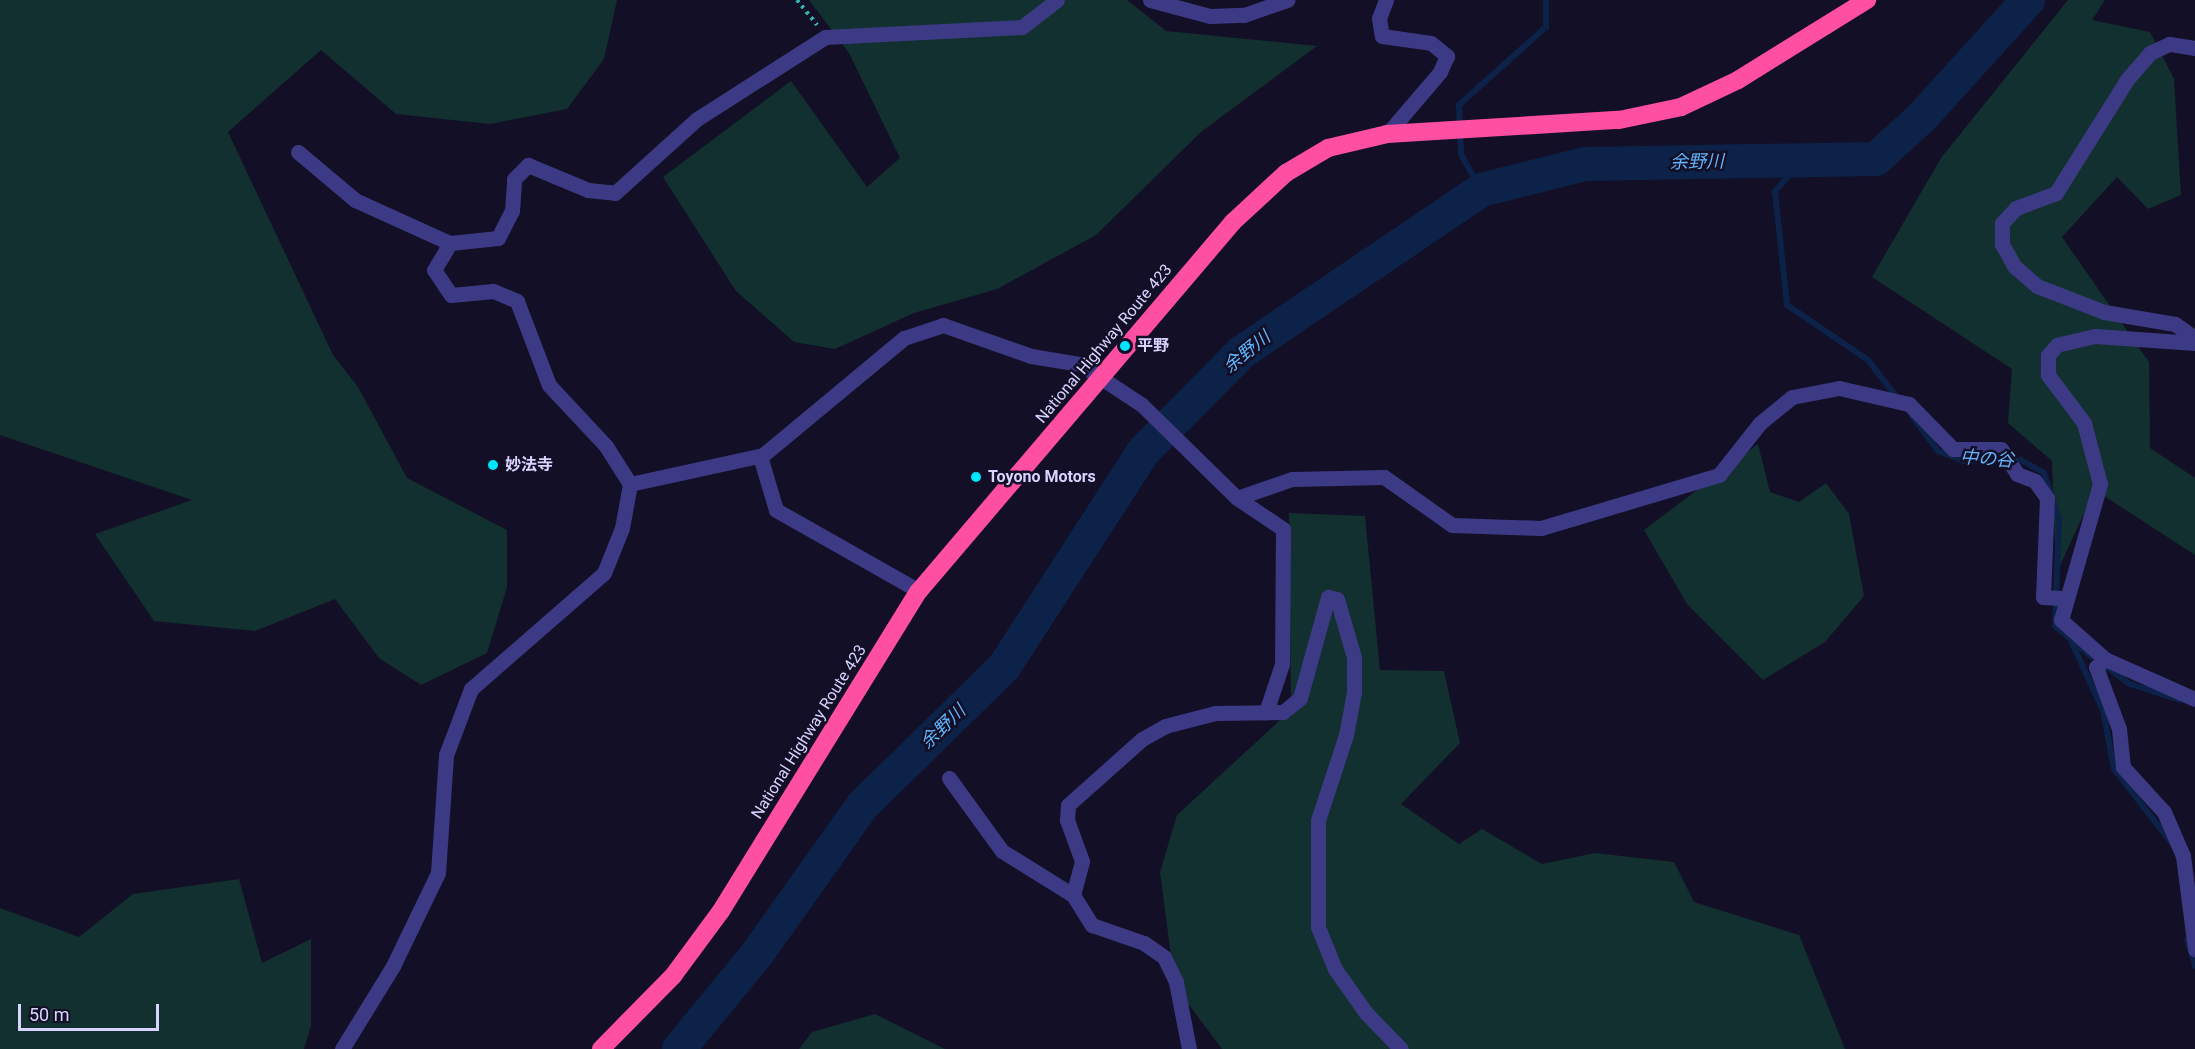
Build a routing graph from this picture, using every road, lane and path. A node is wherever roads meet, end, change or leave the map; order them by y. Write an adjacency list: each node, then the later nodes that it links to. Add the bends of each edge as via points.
1 (797, 0): 7 (path)
2 (1057, 0): 7 (street, via 1022,27)
3 (1150, 0): 4 (street, via 1210,16 1244,15)
4 (1287, 0)
5 (1386, 0): 9 (street, via 1379,18 1382,36 1431,43 1447,56 1440,72)
6 (1867, 0): 9 (highway, National Highway Route 423, via 1738,80 1681,106 1619,120)
7 (825, 37): 11 (street, via 697,119 615,194 588,190 528,165 514,179 512,211 498,238)
8 (2195, 48): 12 (street, via 2169,44 2150,53 2128,78 2056,193 2016,208 2002,223 2002,244 2014,266 2037,286 2104,312 2175,324)
9 (1387, 134): 14 (highway, National Highway Route 423, via 1328,148 1286,173 1233,222)
10 (298, 152): 11 (street, via 355,201)
11 (450, 243): 16 (street, via 434,270 451,295 493,291 517,301 549,385 606,446)
12 (2195, 338)
13 (2195, 343): 19 (street, via 2095,336 2056,345 2048,355 2048,375 2084,423 2100,484)
14 (1101, 375): 15 (street, via 1080,364 1031,356 943,325 904,338 811,420); 17 (street, via 1186,444); 18 (highway, National Highway Route 423)
15 (760, 456): 16 (street); 18 (street, via 776,510)
16 (630, 484): 26 (street, via 622,528 604,573 471,689 446,755 438,873 393,966)
17 (1237, 498): 19 (street, via 1292,479 1384,477 1452,525 1541,528 1719,475 1760,423 1792,397 1839,388 1909,404 1953,448 2001,449 2016,474 2036,481 2047,498 2043,597); 22 (street, via 1283,529 1282,664)
18 (919, 591): 27 (highway, National Highway Route 423, via 721,911 673,976)
19 (2066, 598): 20 (street, via 2061,620)
20 (2105, 659): 21 (street); 25 (street, via 2096,667 2119,729 2123,767 2164,812 2183,856)
21 (2195, 699)
22 (1266, 712): 24 (street, via 1215,713 1165,726 1103,772 1068,805 1067,820 1082,861); 29 (street, via 1283,712 1300,698 1328,597 1337,599 1354,657 1354,692 1346,735 1318,820 1318,927 1335,969 1366,1013)
23 (949, 778): 24 (street, via 1002,850)
24 (1073, 896): 28 (street, via 1092,925 1144,943 1164,957 1176,982)
25 (2195, 949)
26 (342, 1049)
27 (601, 1049)
28 (1189, 1049)
29 (1401, 1049)

